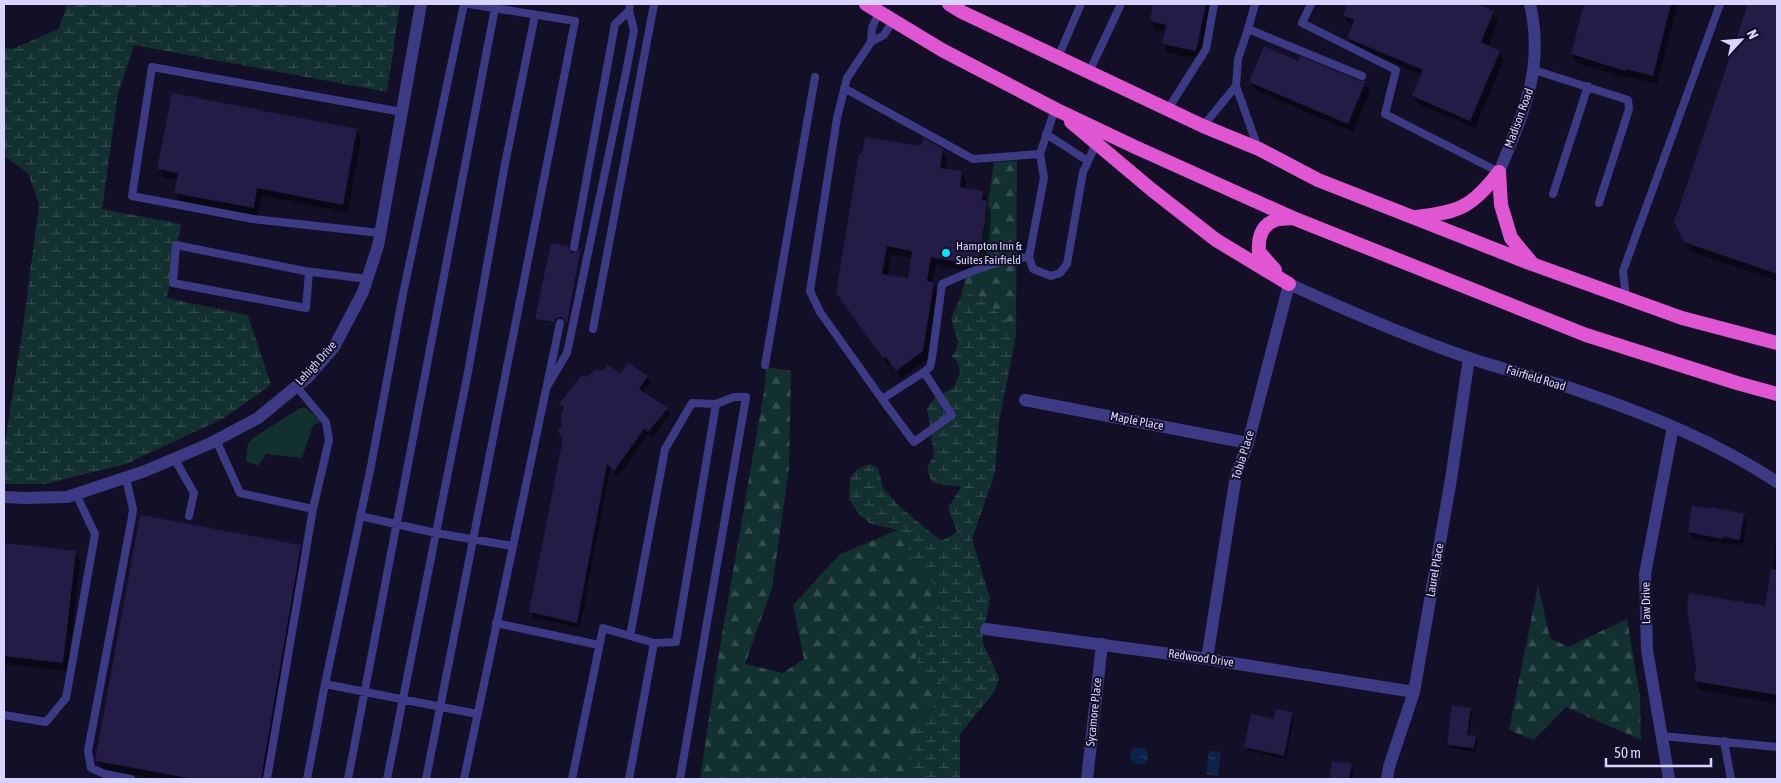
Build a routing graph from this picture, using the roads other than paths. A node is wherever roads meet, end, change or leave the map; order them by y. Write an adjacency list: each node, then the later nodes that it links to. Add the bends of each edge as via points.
1 (421, 4): 31 (street, Lehigh Drive)
2 (464, 4): 73 (lane)
3 (469, 4): 14 (lane)
4 (654, 4): 52 (lane)
5 (866, 4): 16 (highway)
6 (950, 4): 21 (highway)
7 (1081, 4): 21 (lane)
8 (1121, 4): 23 (lane)
9 (1214, 4): 30 (lane, via 1206,49)
10 (1255, 4): 19 (lane)
11 (1311, 4): 38 (lane, via 1302,23 1396,70 1386,114)
12 (1530, 4): 22 (street, Madison Road, via 1534,25)
13 (1720, 4): 50 (lane, via 1623,271)
14 (495, 8): 17 (lane); 74 (lane)
15 (630, 8): 44 (lane, via 615,24); 58 (lane, via 634,30 567,353)
16 (879, 12): 18 (highway); 20 (lane, via 872,28)
17 (535, 15): 75 (lane); 76 (lane, via 574,21)
18 (893, 20): 20 (lane, via 884,35); 29 (highway, via 942,50)
19 (1248, 29): 24 (lane); 26 (lane, via 1238,59)
20 (871, 42): 28 (lane)
21 (1058, 57): 23 (highway)
22 (1534, 70): 27 (lane); 38 (street, Madison Road, via 1526,104)
23 (1089, 72): 30 (highway)
24 (1362, 76)
25 (815, 77): 55 (lane)
26 (1236, 86): 32 (lane); 35 (lane)
27 (1588, 86): 39 (lane); 40 (lane, via 1628,100 1629,109)
28 (844, 88): 36 (lane, via 973,159); 60 (lane, via 810,291 820,312)
29 (1055, 109): 33 (lane); 34 (highway); 42 (highway)
30 (1168, 109): 32 (highway)
31 (402, 112): 43 (street, Lehigh Drive); 43 (lane, via 152,67 132,196 253,219)
32 (1202, 126): 35 (highway)
33 (1046, 134): 36 (lane); 37 (lane)
34 (1096, 144): 37 (lane); 49 (highway, via 1216,240)
35 (1259, 149): 41 (highway, via 1318,180)
36 (1040, 154): 45 (lane, via 1044,178)
37 (1088, 161): 45 (lane, via 1083,172 1067,264 1060,273 1051,276 1033,269)
38 (1499, 172): 41 (highway, via 1483,192 1460,209); 46 (highway, via 1501,205 1511,238)
39 (1553, 194)
40 (1599, 203)
41 (1412, 217): 46 (highway)
42 (1293, 218): 49 (highway, via 1273,220 1258,239 1259,252); 59 (highway, via 1586,335)
43 (380, 233): 48 (street, Lehigh Drive)
44 (574, 247)
45 (1030, 258): 56 (lane, via 983,267 942,284 932,358 930,367)
46 (1532, 264): 50 (highway)
47 (309, 272): 47 (lane, via 176,245 173,283 306,308); 48 (lane)
48 (367, 279): 57 (street, Lehigh Drive, via 334,347)
49 (1290, 284): 54 (street, Fairfield Road, via 1357,315); 65 (street, Tobia Place)
50 (1626, 298): 53 (highway, via 1682,318)
51 (560, 323): 58 (lane)
52 (593, 330)
53 (1777, 343)
54 (1469, 358): 63 (street, Fairfield Road, via 1584,392); 87 (street, Laurel Place)
55 (765, 365)
56 (924, 372): 60 (lane); 60 (lane, via 952,415 914,442)
57 (296, 386): 64 (street, Lehigh Drive, via 258,418); 71 (lane, via 326,422 329,440)
58 (545, 391): 77 (lane)
59 (1777, 394)
60 (882, 399)
61 (1025, 400): 65 (street, Maple Place)
62 (716, 404): 80 (lane, via 692,403 665,449); 81 (lane, via 676,642); 104 (lane, via 734,397 746,397)
63 (1673, 427): 68 (street, Fairfield Road, via 1751,465); 92 (street, Law Drive, via 1645,574 1647,650)
64 (216, 440): 66 (street, Lehigh Drive); 71 (lane, via 240,493)
65 (1248, 443): 84 (street, Tobia Place, via 1236,475)
66 (174, 458): 67 (street, Lehigh Drive); 72 (lane, via 194,493)
67 (126, 478): 69 (street, Lehigh Drive); 95 (lane, via 133,509 88,750 91,768)
68 (1777, 482)
69 (76, 494): 70 (street, Lehigh Drive, via 67,497); 91 (lane, via 95,534 66,698 46,722)
70 (4, 497)
71 (313, 509): 96 (lane)
72 (189, 516)
73 (360, 516): 74 (lane); 85 (lane)
74 (396, 524): 75 (lane); 86 (lane)
75 (436, 533): 76 (lane); 88 (lane)
76 (473, 539): 77 (lane); 89 (lane)
77 (512, 546): 78 (lane)
78 (496, 622): 83 (lane); 90 (lane)
79 (986, 629): 82 (street, Redwood Drive)
80 (630, 636): 81 (lane); 83 (lane, via 603,628)
81 (654, 643): 103 (lane)
82 (1102, 644): 84 (street, Redwood Drive); 105 (street, Sycamore Place)
83 (599, 645): 102 (lane)
84 (1207, 658): 87 (street, Redwood Drive)
85 (325, 684): 86 (lane); 97 (lane)
86 (365, 692): 88 (lane); 98 (lane)
87 (1414, 692): 106 (street, Laurel Place)
88 (403, 699): 89 (lane); 99 (lane)
89 (440, 707): 90 (lane); 100 (lane)
90 (477, 714): 101 (lane)
91 (4, 715)
92 (1662, 736): 93 (lane); 107 (street, Law Drive)
93 (1724, 741): 94 (lane); 108 (lane)
94 (1777, 747)
95 (131, 779)
96 (267, 779)
97 (306, 779)
98 (348, 779)
99 (387, 779)
100 (426, 779)
101 (464, 779)
102 (572, 779)
103 (629, 779)
104 (680, 779)
105 (1087, 779)
106 (1387, 779)
107 (1669, 779)
108 (1731, 779)

